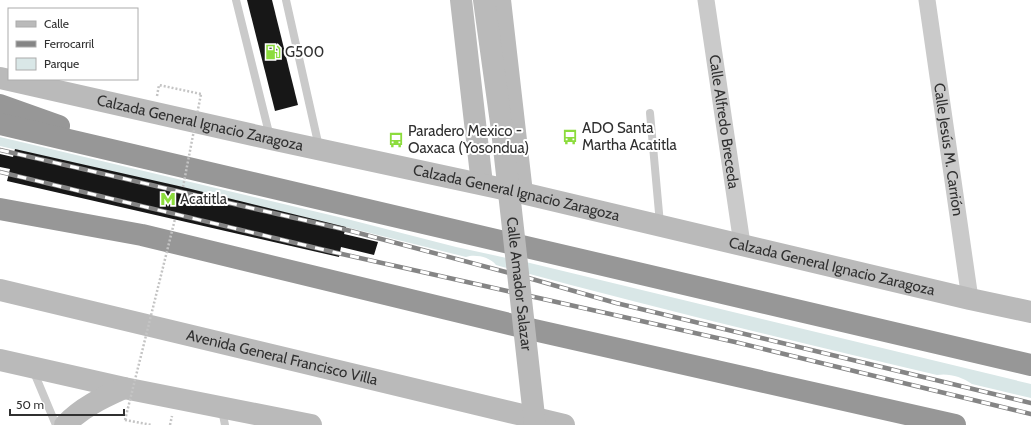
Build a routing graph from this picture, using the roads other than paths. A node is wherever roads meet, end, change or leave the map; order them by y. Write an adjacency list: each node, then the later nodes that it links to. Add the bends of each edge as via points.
1 (236, 0): 12 (lane)
2 (286, 0): 13 (lane)
3 (461, 0): 15 (main road)
4 (484, 0): 31 (main road, Calle Amador Salazar, bridge, via 502,130)
5 (500, 0): 16 (main road)
6 (706, 0): 19 (street, Calle Alfredo Breceda)
7 (927, 0): 21 (street, Calle Jesús M. Carrión)
8 (9, 80): 12 (main road, Calzada General Ignacio Zaragoza)
9 (0, 105): 14 (highway)
10 (650, 113): 18 (lane)
11 (0, 124): 14 (highway)
12 (271, 139): 13 (main road, Calzada General Ignacio Zaragoza)
13 (320, 149): 15 (main road, Calzada General Ignacio Zaragoza)
14 (156, 160): 24 (highway)
15 (482, 184): 16 (main road, Calzada General Ignacio Zaragoza)
16 (522, 193): 18 (main road, Calzada General Ignacio Zaragoza)
17 (0, 209): 33 (highway, via 142,235 534,330)
18 (660, 225): 19 (main road, Calzada General Ignacio Zaragoza)
19 (742, 244): 21 (main road, Calzada General Ignacio Zaragoza)
20 (0, 290): 32 (main road, Avenida General Francisco Villa)
21 (970, 299): 22 (main road, Calzada General Ignacio Zaragoza)
22 (1031, 312)
23 (0, 360): 25 (main road)
24 (1031, 365)
25 (32, 367): 26 (main road); 29 (lane)
26 (124, 388): 27 (main road); 30 (main road, via 99,399)
27 (223, 416): 28 (main road)
28 (301, 424)
29 (56, 425)
30 (64, 425)
31 (535, 425)
32 (564, 425)
33 (955, 425)

